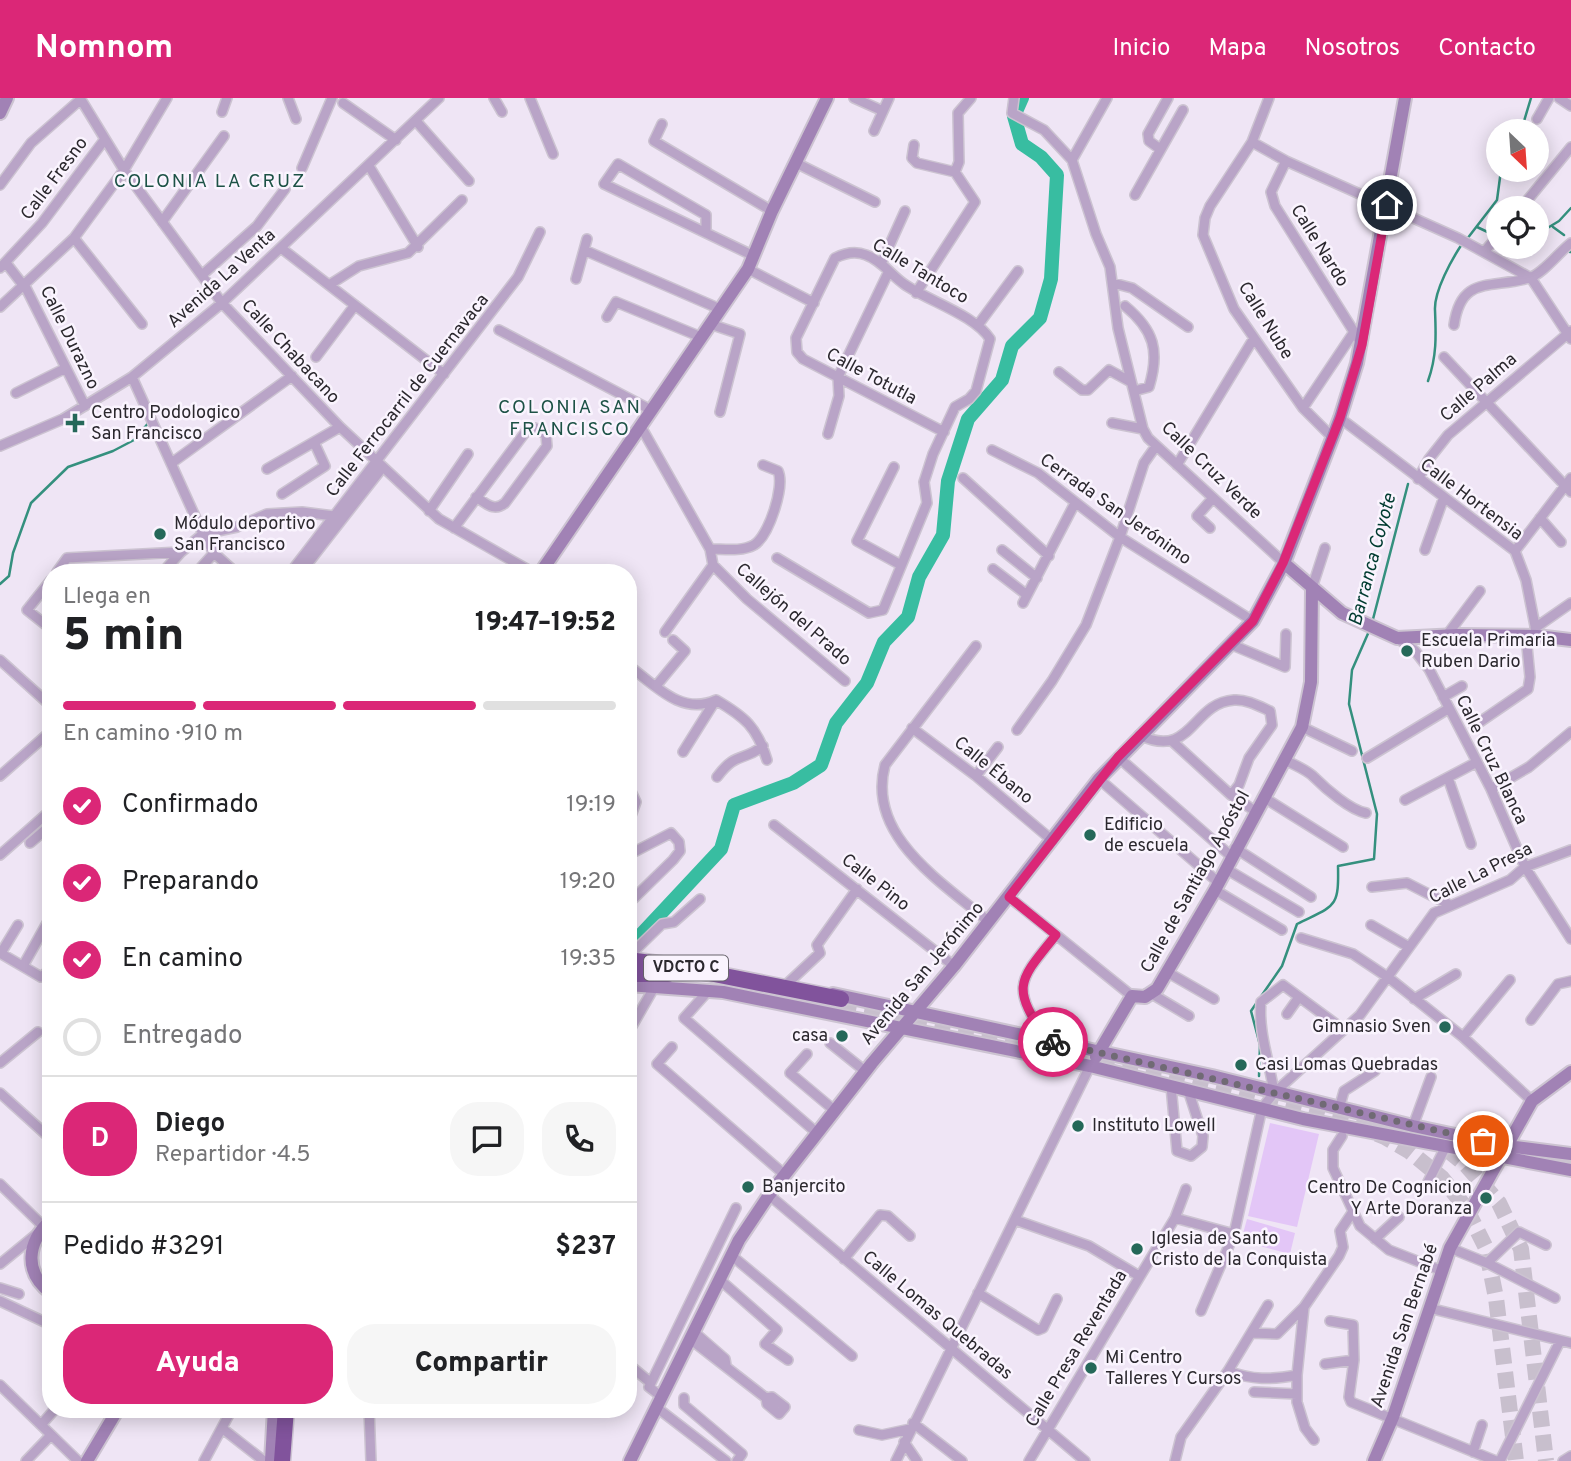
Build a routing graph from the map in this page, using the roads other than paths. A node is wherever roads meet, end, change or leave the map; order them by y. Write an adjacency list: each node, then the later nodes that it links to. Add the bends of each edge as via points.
1 (7, 98): 27 (main road)
2 (167, 98): 46 (street)
3 (227, 98): 25 (street)
4 (288, 98): 28 (street)
5 (332, 98): 45 (street)
6 (439, 98): 30 (street, Avenida La Venta)
7 (494, 98): 26 (street)
8 (530, 98): 40 (street)
9 (827, 98): 43 (main road)
10 (854, 98): 24 (street)
11 (889, 98): 24 (street)
12 (971, 98): 47 (street, via 958,113)
13 (1014, 98): 41 (street, via 1013,113 1044,130)
14 (1107, 98): 41 (street)
15 (1168, 98): 39 (street, via 1148,134 1149,141)
16 (1269, 98): 36 (street, Calle Nube)
17 (1405, 98): 55 (main road, Avenida San Jerónimo)
18 (1549, 98): 29 (street)
19 (1559, 98): 22 (street)
20 (81, 99): 34 (street, Calle Chabacano); 49 (street, via 31,143)
21 (343, 103): 35 (street)
22 (1571, 106)
23 (1184, 110): 39 (street)
24 (883, 111): 32 (street)
25 (222, 112)
26 (502, 112)
27 (0, 113)
28 (296, 119)
29 (1537, 119)
30 (415, 121): 35 (street, Avenida La Venta); 48 (street)
31 (662, 124): 56 (street, via 654,142)
32 (874, 131)
33 (225, 136): 58 (street)
34 (105, 139): 46 (street, Calle Chabacano); 70 (street, Calle Fresno, via 42,223)
35 (396, 140): 44 (street, Avenida La Venta)
36 (1252, 142): 42 (street); 97 (street, Calle Nube, via 1210,206 1202,227 1234,309)
37 (914, 145): 47 (street, via 912,158 918,163)
38 (1571, 147): 52 (street)
39 (1160, 149): 51 (street)
40 (553, 154)
41 (1072, 160): 77 (street, Calle Cruz Verde)
42 (1286, 161): 55 (street); 94 (street, Calle Nardo, via 1273,186 1273,199)
43 (796, 163): 54 (street); 56 (main road)
44 (369, 166): 64 (street); 65 (street, Avenida La Venta)
45 (302, 168)
46 (124, 170): 58 (street, Calle Chabacano); 61 (street)
47 (955, 172): 80 (street, via 975,202)
48 (469, 181)
49 (0, 185)
50 (285, 190): 74 (street, via 257,226)
51 (1135, 195)
52 (1531, 196)
53 (462, 200): 64 (street)
54 (875, 202)
55 (1387, 205): 67 (street); 98 (main road, Avenida San Jerónimo)
56 (772, 211): 68 (main road)
57 (905, 211): 69 (street)
58 (162, 222): 74 (street, Calle Chabacano)
59 (540, 233): 103 (street, Calle Ferrocarril de Cuernavaca, via 518,277)
60 (706, 233): 60 (street, via 660,211 604,184 618,164 706,215); 68 (street)
61 (74, 239): 78 (street); 88 (street)
62 (587, 239): 66 (street)
63 (1571, 243): 75 (street)
64 (418, 247): 79 (street, via 359,266)
65 (281, 248): 79 (street); 81 (street, Avenida La Venta)
66 (584, 250): 76 (street); 86 (street)
67 (1485, 252): 75 (street)
68 (749, 253): 71 (main road)
69 (881, 264): 73 (street, Calle Tantoco); 82 (street, Calle Tantoco, via 863,253 843,253 835,258)
70 (3, 265): 78 (street, Calle Durazno)
71 (748, 269): 82 (street); 86 (main road)
72 (1018, 271): 90 (street)
73 (888, 273): 80 (street, Calle Tantoco); 106 (street)
74 (202, 275): 81 (street, Calle Chabacano)
75 (1531, 278): 91 (street, via 1468,292 1459,302); 95 (street)
76 (576, 279)
77 (1113, 283): 92 (street, via 1132,288); 107 (street, Calle Cruz Verde, via 1118,328)
78 (24, 284): 85 (street); 101 (street, Calle Durazno)
79 (329, 285): 83 (street)
80 (916, 293): 90 (street, Calle Tantoco)
81 (222, 303): 104 (street, Calle Chabacano); 105 (street, Avenida La Venta)
82 (814, 303): 106 (street, Calle Totutla, via 796,338 797,352)
83 (355, 305): 100 (street); 103 (street)
84 (1125, 306): 107 (street, via 1144,322 1156,365 1149,387)
85 (0, 307)
86 (720, 309): 89 (main road)
87 (607, 317): 96 (street, via 616,302)
88 (142, 324)
89 (710, 324): 96 (main road); 113 (street, via 740,334)
90 (978, 325): 119 (street, Calle Tantoco, via 990,339 976,391 955,407)
91 (1454, 325)
92 (1188, 327)
93 (499, 330): 112 (street)
94 (1354, 332): 98 (street, Calle Nardo); 111 (street)
95 (1570, 334): 109 (street, Calle Palma)
96 (701, 337): 112 (main road)
97 (1254, 338): 111 (street, Calle Nube); 130 (street)
98 (1362, 345): 114 (main road, Avenida San Jerónimo)
99 (1444, 357): 109 (street)
100 (316, 358)
101 (66, 368): 108 (street); 110 (street, Calle Durazno)
102 (1059, 372): 107 (street, via 1082,390 1088,390 1109,370)
103 (444, 374): 128 (street, Calle Ferrocarril de Cuernavaca)
104 (292, 376): 117 (street, Calle Chabacano); 127 (street)
105 (132, 377): 110 (street, Avenida La Venta); 127 (street)
106 (838, 377): 119 (street, Calle Totutla); 120 (street, via 839,396)
107 (1133, 386): 118 (street, Calle Cruz Verde)
108 (16, 393)
109 (1485, 402): 134 (street, Calle Palma, via 1438,445); 135 (street)
110 (85, 406): 123 (street, Avenida La Venta)
111 (1303, 408): 121 (street, Calle Nube)
112 (651, 410): 116 (main road)
113 (720, 412)
114 (1340, 418): 121 (main road, Avenida San Jerónimo); 134 (street, Calle Hortensia)
115 (1112, 423): 118 (street)
116 (640, 425): 150 (street, Callejón del Prado); 166 (main road)
117 (340, 427): 122 (street); 128 (street, Calle Chabacano)
118 (1143, 429): 124 (street, Calle Cruz Verde)
119 (944, 432): 168 (street, via 924,482 927,503)
120 (828, 434)
121 (1332, 437): 158 (main road, Avenida San Jerónimo)
122 (314, 442): 132 (street); 136 (street, via 325,466)
123 (0, 446)
124 (1156, 446): 130 (street, Calle Cruz Verde); 147 (street, via 1144,463)
125 (992, 450): 140 (street, Cerrada San Jerónimo, via 1038,473)
126 (468, 454): 141 (street)
127 (173, 462): 146 (street)
128 (377, 464): 141 (street, Calle Chabacano); 142 (street, Calle Ferrocarril de Cuernavaca); 164 (street, via 379,472)
129 (763, 465): 150 (street, via 778,471 782,479 762,538 744,549)
130 (1177, 465): 139 (street, Calle Cruz Verde)
131 (894, 467): 168 (street, via 857,541)
132 (267, 469)
133 (963, 478): 156 (street)
134 (1418, 479): 138 (street, Calle Hortensia)
135 (1569, 485): 143 (street)
136 (282, 494)
137 (476, 497): 137 (street, via 527,430 535,428 546,435 547,446 505,503 492,507); 144 (street)
138 (1444, 497): 152 (street); 153 (street, Calle Hortensia)
139 (1213, 498): 145 (street, via 1197,516); 158 (street, Calle Cruz Verde)
140 (1075, 503): 147 (street, Cerrada San Jerónimo); 156 (street)
141 (429, 510): 144 (street, Calle Chabacano)
142 (334, 516): 146 (street, via 267,514); 163 (street, Calle Ferrocarril de Cuernavaca)
143 (1540, 518): 148 (street); 153 (street)
144 (454, 528): 165 (street, Calle Chabacano)
145 (1210, 528)
146 (203, 534): 154 (street); 155 (street)
147 (1120, 537): 175 (street, Cerrada San Jerónimo); 198 (street, via 1086,625)
148 (1561, 542)
149 (1325, 548): 171 (street)
150 (710, 550): 167 (street, Callejón del Prado)
151 (1002, 550): 170 (street)
152 (1425, 550)
153 (1515, 551): 178 (street, Calle Hortensia, via 1526,580)
154 (181, 552): 159 (street, via 67,558); 160 (street)
155 (214, 554): 161 (street); 162 (street)
156 (1049, 556): 170 (street)
157 (777, 558): 168 (street, via 869,612 883,610)
158 (1283, 563): 171 (main road, Calle Cruz Verde); 175 (main road, Avenida San Jerónimo)
159 (63, 564)
160 (170, 564)
161 (205, 564)
162 (226, 564)
163 (297, 564)
164 (307, 564)
165 (519, 564)
166 (546, 564)
167 (713, 565): 177 (street); 188 (street, Callejón del Prado)
168 (901, 565)
169 (993, 569): 170 (street, via 1025,599)
170 (1037, 578)
171 (1312, 588): 181 (main road, Calle Cruz Verde, via 1342,614); 196 (main road, Calle de Santiago Apóstol, via 1311,682)
172 (42, 591): 176 (street, via 27,610)
173 (1479, 591): 180 (street)
174 (1571, 603): 178 (street)
175 (1253, 621): 184 (main road, Avenida San Jerónimo)
176 (42, 622)
177 (665, 632)
178 (1533, 633): 180 (main road, Calle Cruz Verde); 183 (main road, Calle Cruz Verde); 195 (street, Calle Hortensia, via 1528,689)
179 (1286, 634): 184 (street, via 1285,667)
180 (1447, 635): 181 (main road, Calle Cruz Verde)
181 (1397, 638): 191 (street, Calle Cruz Blanca, via 1419,655)
182 (673, 640): 189 (street, via 685,651)
183 (1570, 643)
184 (1230, 644): 200 (main road, Avenida San Jerónimo)
185 (976, 646): 197 (street)
186 (0, 660): 192 (street)
187 (637, 672): 189 (street)
188 (845, 681)
189 (656, 686): 193 (street, via 678,703 694,707)
190 (1462, 686): 191 (street)
191 (1443, 696): 194 (street, Calle Cruz Blanca)
192 (42, 698)
193 (716, 700): 203 (street, via 752,726); 206 (street)
194 (1448, 709): 208 (street); 211 (street, Calle Cruz Blanca)
195 (1474, 726)
196 (1302, 727): 205 (street); 210 (main road, Calle de Santiago Apóstol)
197 (912, 728): 214 (street, Calle Ébano); 244 (street, via 885,765 880,785 890,827 903,845)
198 (1017, 730)
199 (1571, 732): 217 (street, via 1529,767)
200 (1139, 735): 202 (street, via 1157,743); 207 (main road, Avenida San Jerónimo)
201 (42, 739): 212 (street)
202 (1173, 742): 218 (street); 218 (street, via 1218,703 1235,699 1270,711 1272,725)
203 (763, 746): 209 (street); 213 (street, via 734,758)
204 (998, 747): 214 (street)
205 (1352, 751)
206 (682, 752)
207 (1118, 757): 216 (main road, Avenida San Jerónimo); 233 (street)
208 (1367, 758)
209 (767, 760)
210 (1285, 760): 219 (main road, Calle de Santiago Apóstol); 222 (street)
211 (1477, 762): 215 (street); 217 (street, Calle Cruz Blanca)
212 (0, 776)
213 (717, 776)
214 (976, 776): 226 (street, Calle Ébano)
215 (1448, 778): 220 (street); 228 (street)
216 (1099, 779): 226 (main road, Avenida San Jerónimo); 235 (street)
217 (1491, 789): 234 (street, Calle Cruz Blanca)
218 (1231, 795): 221 (street)
219 (1263, 797): 221 (main road, Calle de Santiago Apóstol); 229 (street)
220 (1405, 800)
221 (1255, 811): 233 (main road, Calle de Santiago Apóstol)
222 (1366, 813)
223 (42, 818): 232 (street)
224 (774, 825): 237 (street, Calle Pino)
225 (42, 833): 227 (street)
226 (1053, 841): 239 (main road, Avenida San Jerónimo)
227 (30, 843)
228 (1471, 844)
229 (1343, 847)
230 (637, 850): 238 (street, via 671,833 680,851)
231 (1571, 850): 234 (street, Calle La Presa)
232 (0, 855)
233 (1231, 858): 235 (main road, Calle de Santiago Apóstol); 240 (street); 243 (street)
234 (1525, 867): 242 (street, Calle La Presa, via 1510,880); 251 (street, Calle Cruz Blanca)
235 (1217, 886): 247 (street); 260 (main road, Calle de Santiago Apóstol)
236 (1372, 887): 242 (street, via 1407,883)
237 (857, 888): 256 (street, Calle Pino); 269 (street, via 817,945 820,953)
238 (637, 895)
239 (1009, 897): 244 (main road, Avenida San Jerónimo); 249 (street)
240 (1311, 897)
241 (700, 899): 254 (street, via 674,922 662,924)
242 (1450, 905): 252 (street, Calle La Presa, via 1434,913)
243 (1299, 912)
244 (989, 922): 256 (main road, Avenida San Jerónimo)
245 (18, 925): 253 (street)
246 (1371, 925): 252 (street)
247 (1282, 930)
248 (42, 932): 255 (street)
249 (1056, 935): 272 (street); 289 (street, via 1025,974 1022,991 1028,1013)
250 (1301, 939): 265 (street, via 1353,954)
251 (1571, 939)
252 (1409, 947): 265 (street, Calle La Presa)
253 (1, 953): 255 (street)
254 (637, 958)
255 (23, 966): 264 (street)
256 (954, 966): 277 (main road, Avenida San Jerónimo)
257 (637, 968): 263 (highway, VDCTO C, via 674,965 840,1004)
258 (637, 969): 269 (main road, via 710,967)
259 (637, 970): 263 (highway, VDCTO C)
260 (1167, 972): 271 (main road, Calle de Santiago Apóstol); 274 (street)
261 (637, 973): 266 (highway)
262 (1456, 974): 275 (street)
263 (674, 975): 266 (highway)
264 (42, 976)
265 (1389, 978): 275 (street); 285 (street, Calle La Presa)
266 (652, 980): 270 (main road); 278 (street)
267 (1510, 981): 288 (street)
268 (1571, 981): 282 (street, via 1558,984)
269 (788, 984): 276 (main road)
270 (709, 990): 283 (main road); 310 (street, via 684,1018)
271 (1152, 994): 272 (main road, Calle de Santiago Apóstol); 281 (street)
272 (1132, 996): 292 (main road)
273 (1299, 997): 279 (street); 285 (street); 303 (street, via 1283,985 1261,1002)
274 (1213, 999)
275 (1413, 999): 288 (street)
276 (870, 1001): 277 (main road); 283 (main road)
277 (918, 1012): 280 (main road); 284 (main road, Avenida San Jerónimo)
278 (637, 1013)
279 (1287, 1014)
280 (934, 1016): 287 (main road); 289 (main road)
281 (1189, 1016)
282 (1531, 1020)
283 (866, 1021): 284 (main road)
284 (904, 1029): 287 (main road); 297 (main road, Avenida San Jerónimo)
285 (1344, 1030): 303 (street, Calle La Presa)
286 (38, 1032): 294 (street)
287 (928, 1034): 295 (main road)
288 (1463, 1037): 304 (street)
289 (1047, 1040): 292 (main road)
290 (830, 1043): 297 (street)
291 (672, 1047): 316 (street, via 657,1064)
292 (1099, 1051): 295 (main road); 303 (main road)
293 (807, 1054): 307 (street, via 790,1073)
294 (0, 1063)
295 (1090, 1066): 300 (main road); 326 (street)
296 (1375, 1070): 306 (street, via 1344,1091)
297 (865, 1071): 307 (main road, Avenida San Jerónimo)
298 (1571, 1072): 304 (main road, Avenida San Bernabé)
299 (1431, 1077): 308 (street)
300 (1171, 1086): 301 (main road); 301 (street, via 1177,1151 1191,1156 1202,1147 1203,1136)
301 (1188, 1090): 305 (main road)
302 (0, 1093): 309 (street)
303 (1274, 1093): 305 (street); 306 (main road)
304 (1532, 1101): 313 (main road, Avenida San Bernabé)
305 (1262, 1108): 312 (main road); 330 (street)
306 (1339, 1108): 308 (main road)
307 (834, 1110): 310 (main road, Avenida San Jerónimo)
308 (1413, 1126): 313 (main road)
309 (42, 1131)
310 (817, 1133): 316 (main road, Avenida San Jerónimo)
311 (1342, 1136): 323 (street, via 1333,1150 1332,1163)
312 (1446, 1148): 313 (main road); 319 (street)
313 (1504, 1152): 314 (main road); 315 (main road); 334 (main road, Avenida San Bernabé)
314 (1571, 1153)
315 (1567, 1169): 317 (street)
316 (785, 1175): 321 (main road, Avenida San Jerónimo)
317 (1571, 1179)
318 (0, 1184): 327 (street)
319 (1425, 1188)
320 (1186, 1189): 325 (street, Calle Presa Reventada)
321 (769, 1195): 335 (main road, Avenida San Jerónimo); 336 (street, Calle Lomas Quebradas)
322 (736, 1208): 367 (street)
323 (1352, 1213): 332 (street); 350 (street, via 1340,1230 1343,1247 1339,1256)
324 (1399, 1217): 332 (street)
325 (1175, 1218): 330 (street); 340 (street, Calle Presa Reventada)
326 (1015, 1220): 340 (street, via 1089,1246); 344 (street)
327 (42, 1225)
328 (42, 1229): 338 (street)
329 (42, 1230): 342 (main road, via 31,1249 30,1264)
330 (1234, 1234): 352 (street)
331 (910, 1236): 336 (street, via 888,1216 880,1215)
332 (1375, 1239): 339 (street, via 1389,1250)
333 (1546, 1245): 337 (street, via 1519,1232)
334 (1450, 1248): 337 (street); 339 (main road, Avenida San Bernabé)
335 (732, 1255): 341 (main road, Avenida San Jerónimo); 359 (street)
336 (844, 1259): 358 (street, Calle Lomas Quebradas)
337 (1487, 1263): 346 (street)
338 (0, 1264)
339 (1440, 1270): 351 (main road, Avenida San Bernabé)
340 (1139, 1276): 384 (street, Calle Presa Reventada)
341 (719, 1279): 356 (main road, Avenida San Jerónimo); 360 (street, via 777,1330 765,1344)
342 (42, 1285)
343 (0, 1288): 345 (street)
344 (978, 1293): 347 (street, via 1038,1330); 358 (street)
345 (19, 1294)
346 (1555, 1298)
347 (1057, 1299)
348 (0, 1301): 353 (street)
349 (1268, 1305): 355 (street)
350 (1304, 1307): 355 (street, via 1277,1334); 365 (street)
351 (1429, 1308): 357 (street); 373 (main road, Avenida San Bernabé)
352 (1201, 1311)
353 (42, 1321)
354 (1330, 1321): 361 (street, via 1353,1325)
355 (1252, 1333): 363 (street)
356 (692, 1335): 371 (street, via 720,1364); 372 (main road, Avenida San Jerónimo)
357 (1567, 1340): 410 (street)
358 (950, 1349): 383 (street); 384 (street, Calle Lomas Quebradas)
359 (852, 1356)
360 (788, 1360)
361 (1354, 1360): 362 (street); 373 (street, via 1349,1400)
362 (1325, 1364)
363 (1228, 1371): 365 (street, via 1274,1380); 408 (street, via 1181,1437)
364 (637, 1373): 367 (street)
365 (1297, 1375): 369 (street)
366 (0, 1385): 381 (street)
367 (650, 1385): 372 (street)
368 (1254, 1392): 369 (street)
369 (1297, 1394): 388 (street, via 1305,1429)
370 (684, 1398): 402 (street, via 684,1405 742,1454)
371 (766, 1398)
372 (659, 1402): 400 (main road, Avenida San Jerónimo); 401 (street)
373 (1393, 1417): 390 (street); 409 (main road, Avenida San Bernabé)
374 (47, 1418): 381 (street)
375 (112, 1418): 393 (main road)
376 (228, 1418): 385 (street)
377 (275, 1418): 396 (highway)
378 (285, 1418): 397 (highway)
379 (291, 1418): 398 (main road)
380 (369, 1418): 399 (street)
381 (41, 1425): 387 (street)
382 (1482, 1425): 390 (street)
383 (912, 1426): 386 (street, via 882,1435); 389 (street); 405 (street)
384 (1049, 1428): 406 (street, Calle Presa Reventada); 407 (street, Calle Lomas Quebradas)
385 (223, 1429): 394 (street); 395 (street)
386 (859, 1430)
387 (51, 1435): 391 (street); 392 (street)
388 (1314, 1440)
389 (904, 1442): 403 (street); 404 (street)
390 (1473, 1452): 410 (street)
391 (26, 1461)
392 (78, 1461)
393 (86, 1461)
394 (204, 1461)
395 (264, 1461)
396 (273, 1461)
397 (282, 1461)
398 (288, 1461)
399 (371, 1461)
400 (630, 1461)
401 (726, 1461)
402 (737, 1461)
403 (896, 1461)
404 (917, 1461)
405 (962, 1461)
406 (1029, 1461)
407 (1085, 1461)
408 (1175, 1461)
409 (1374, 1461)
410 (1498, 1461)

